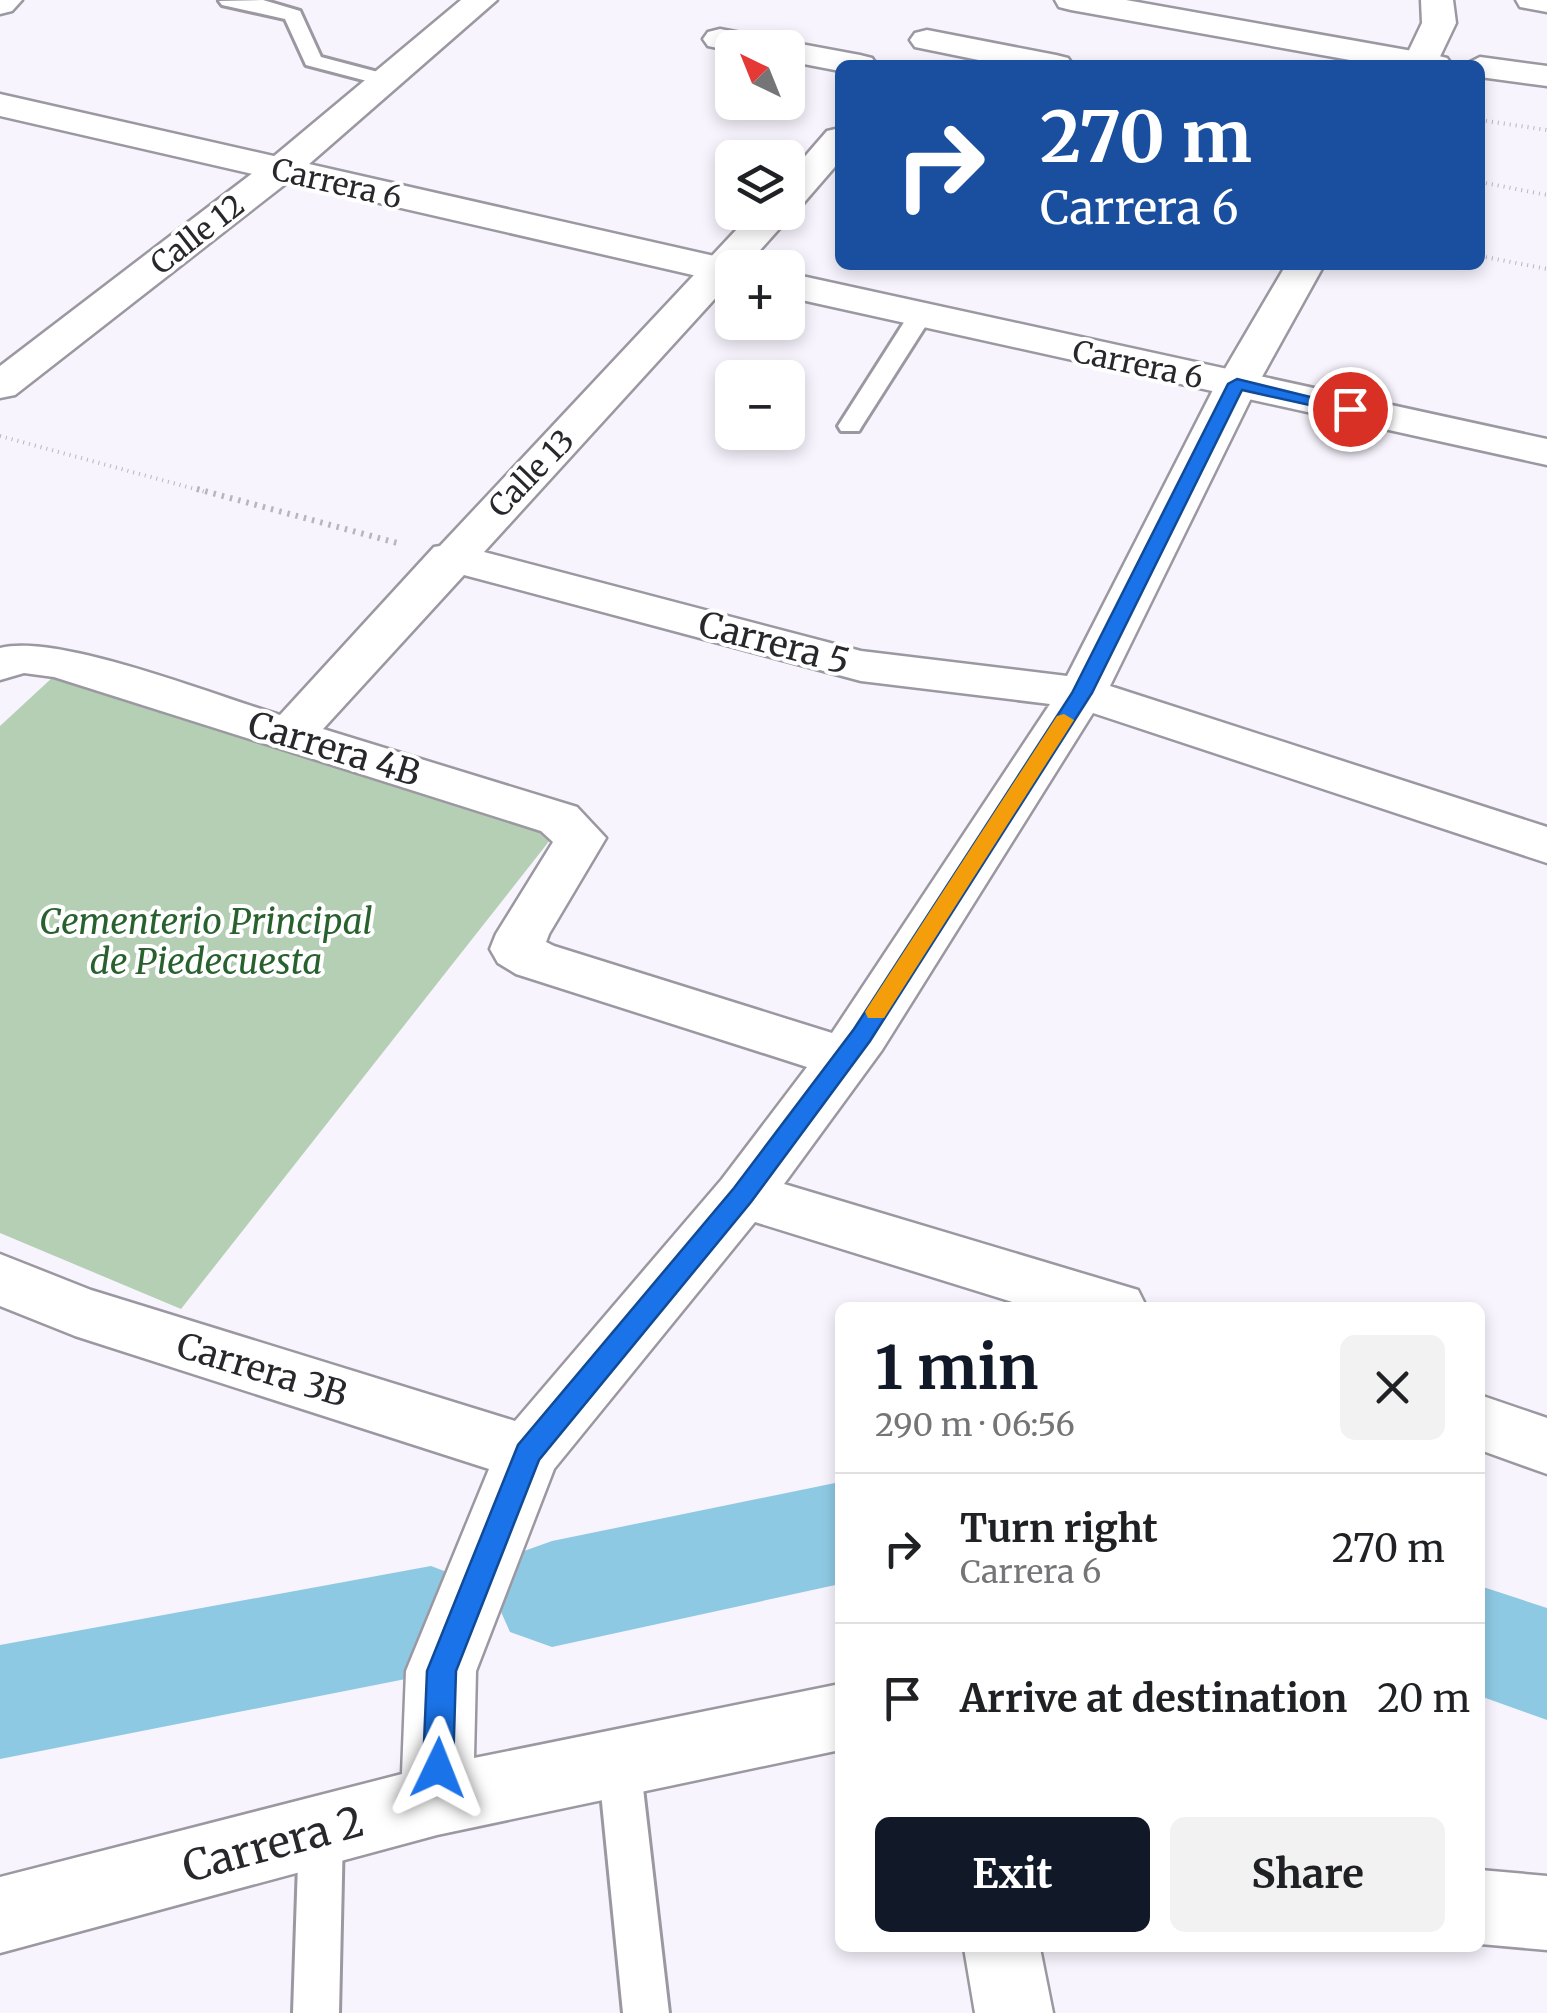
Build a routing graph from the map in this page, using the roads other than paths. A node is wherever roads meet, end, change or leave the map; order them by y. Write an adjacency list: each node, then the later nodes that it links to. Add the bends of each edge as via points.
1 (482, 0): 17 (street, Calle 12)
2 (928, 0): 9 (street, via 932,19)
3 (1071, 0): 8 (street)
4 (1437, 0): 14 (street, via 1439,23)
5 (1532, 0): 7 (street)
6 (229, 1): 17 (lane, via 293,15 312,61)
7 (1547, 2)
8 (1172, 10): 13 (street)
9 (916, 52): 12 (street)
10 (805, 54): 11 (street)
11 (835, 60)
12 (1002, 60)
13 (1397, 60)
14 (1421, 60)
15 (1485, 68): 16 (street)
16 (1547, 76)
17 (386, 80): 20 (street, Calle 12)
18 (0, 104): 20 (street, Carrera 6)
19 (835, 145): 21 (street)
20 (280, 170): 24 (street, Carrera 6); 30 (street, Calle 12)
21 (805, 179)
22 (760, 230): 23 (street, Calle 13)
23 (744, 250)
24 (715, 268)
25 (1302, 270): 29 (street)
26 (715, 284): 33 (street, Calle 13)
27 (805, 289): 28 (street, Carrera 6)
28 (920, 316): 29 (street, Carrera 6); 31 (lane)
29 (1237, 384): 32 (street, Carrera 6); 35 (street)
30 (0, 386)
31 (850, 426)
32 (1547, 452)
33 (450, 558): 35 (street, Carrera 5, via 861,666); 36 (street, Calle 13)
34 (0, 665): 36 (street, Carrera 4B, via 38,658)
35 (1082, 693): 37 (street, Carrera 5); 38 (street)
36 (290, 735): 38 (street, Carrera 4B, via 559,819 580,838 522,926 516,949 550,966)
37 (1547, 846)
38 (844, 1058): 39 (street)
39 (743, 1195): 41 (street); 44 (street)
40 (0, 1279): 44 (street, Carrera 3B, via 75,1311)
41 (1096, 1302)
42 (1485, 1424): 43 (street)
43 (1547, 1446)
44 (528, 1453): 47 (street, via 441,1671)
45 (835, 1717): 46 (street, Carrera 2)
46 (619, 1762): 47 (street, Carrera 2); 54 (lane)
47 (438, 1800): 48 (street, Carrera 2)
48 (321, 1833): 51 (street, Carrera 2); 53 (lane)
49 (1485, 1907): 50 (street)
50 (1547, 1913)
51 (0, 1915)
52 (1003, 1952): 55 (street)
53 (316, 2013)
54 (646, 2013)
55 (1014, 2013)

